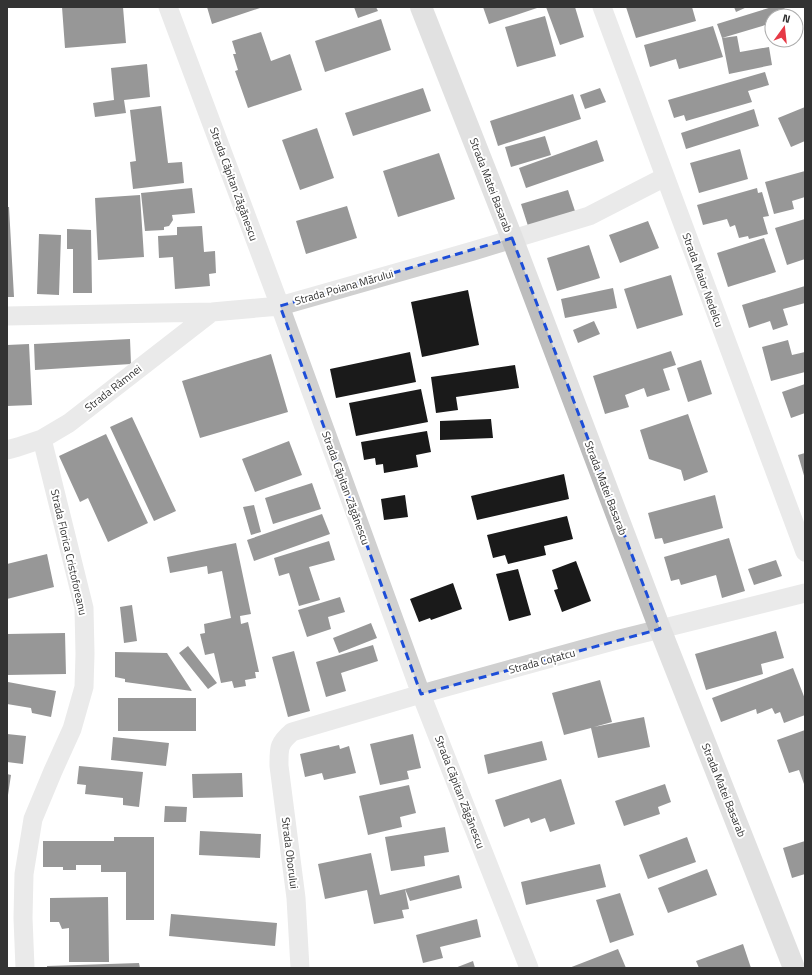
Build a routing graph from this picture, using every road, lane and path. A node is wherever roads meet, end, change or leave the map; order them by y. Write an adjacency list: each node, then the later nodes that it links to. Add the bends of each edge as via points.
1 (168, 7): 6 (street, Strada Căpitan Zăgănescu)
2 (421, 7): 5 (street, Strada Matei Basarab)
3 (602, 7): 4 (street, Strada Maior Nedelcu)
4 (665, 177): 5 (street, Strada Poiana Mărului, via 589,216); 11 (street, Strada Maior Nedelcu)
5 (512, 238): 6 (street, Strada Poiana Mărului); 13 (street, Strada Matei Basarab)
6 (280, 306): 7 (street, Strada Poiana Mărului); 14 (street, Strada Căpitan Zăgănescu)
7 (212, 312): 8 (street, Strada Poiana Mărului); 9 (street, Strada Râmnei, via 69,423)
8 (7, 316)
9 (42, 439): 10 (street, Strada Râmnei); 16 (street, Strada Florica Cristoforeanu, via 84,608 85,660 84,687 72,729 33,819 24,874)
10 (7, 450)
11 (805, 552)
12 (805, 594): 13 (street, Strada Coțatcu)
13 (660, 629): 14 (street, Strada Coțatcu); 19 (street, Strada Matei Basarab)
14 (421, 694): 15 (street, Strada Coțatcu, via 292,732); 18 (street, Strada Căpitan Zăgănescu)
15 (283, 740): 17 (street, Strada Oborului, via 279,750 279,766 296,898)
16 (25, 968)
17 (300, 968)
18 (529, 968)
19 (794, 968)

